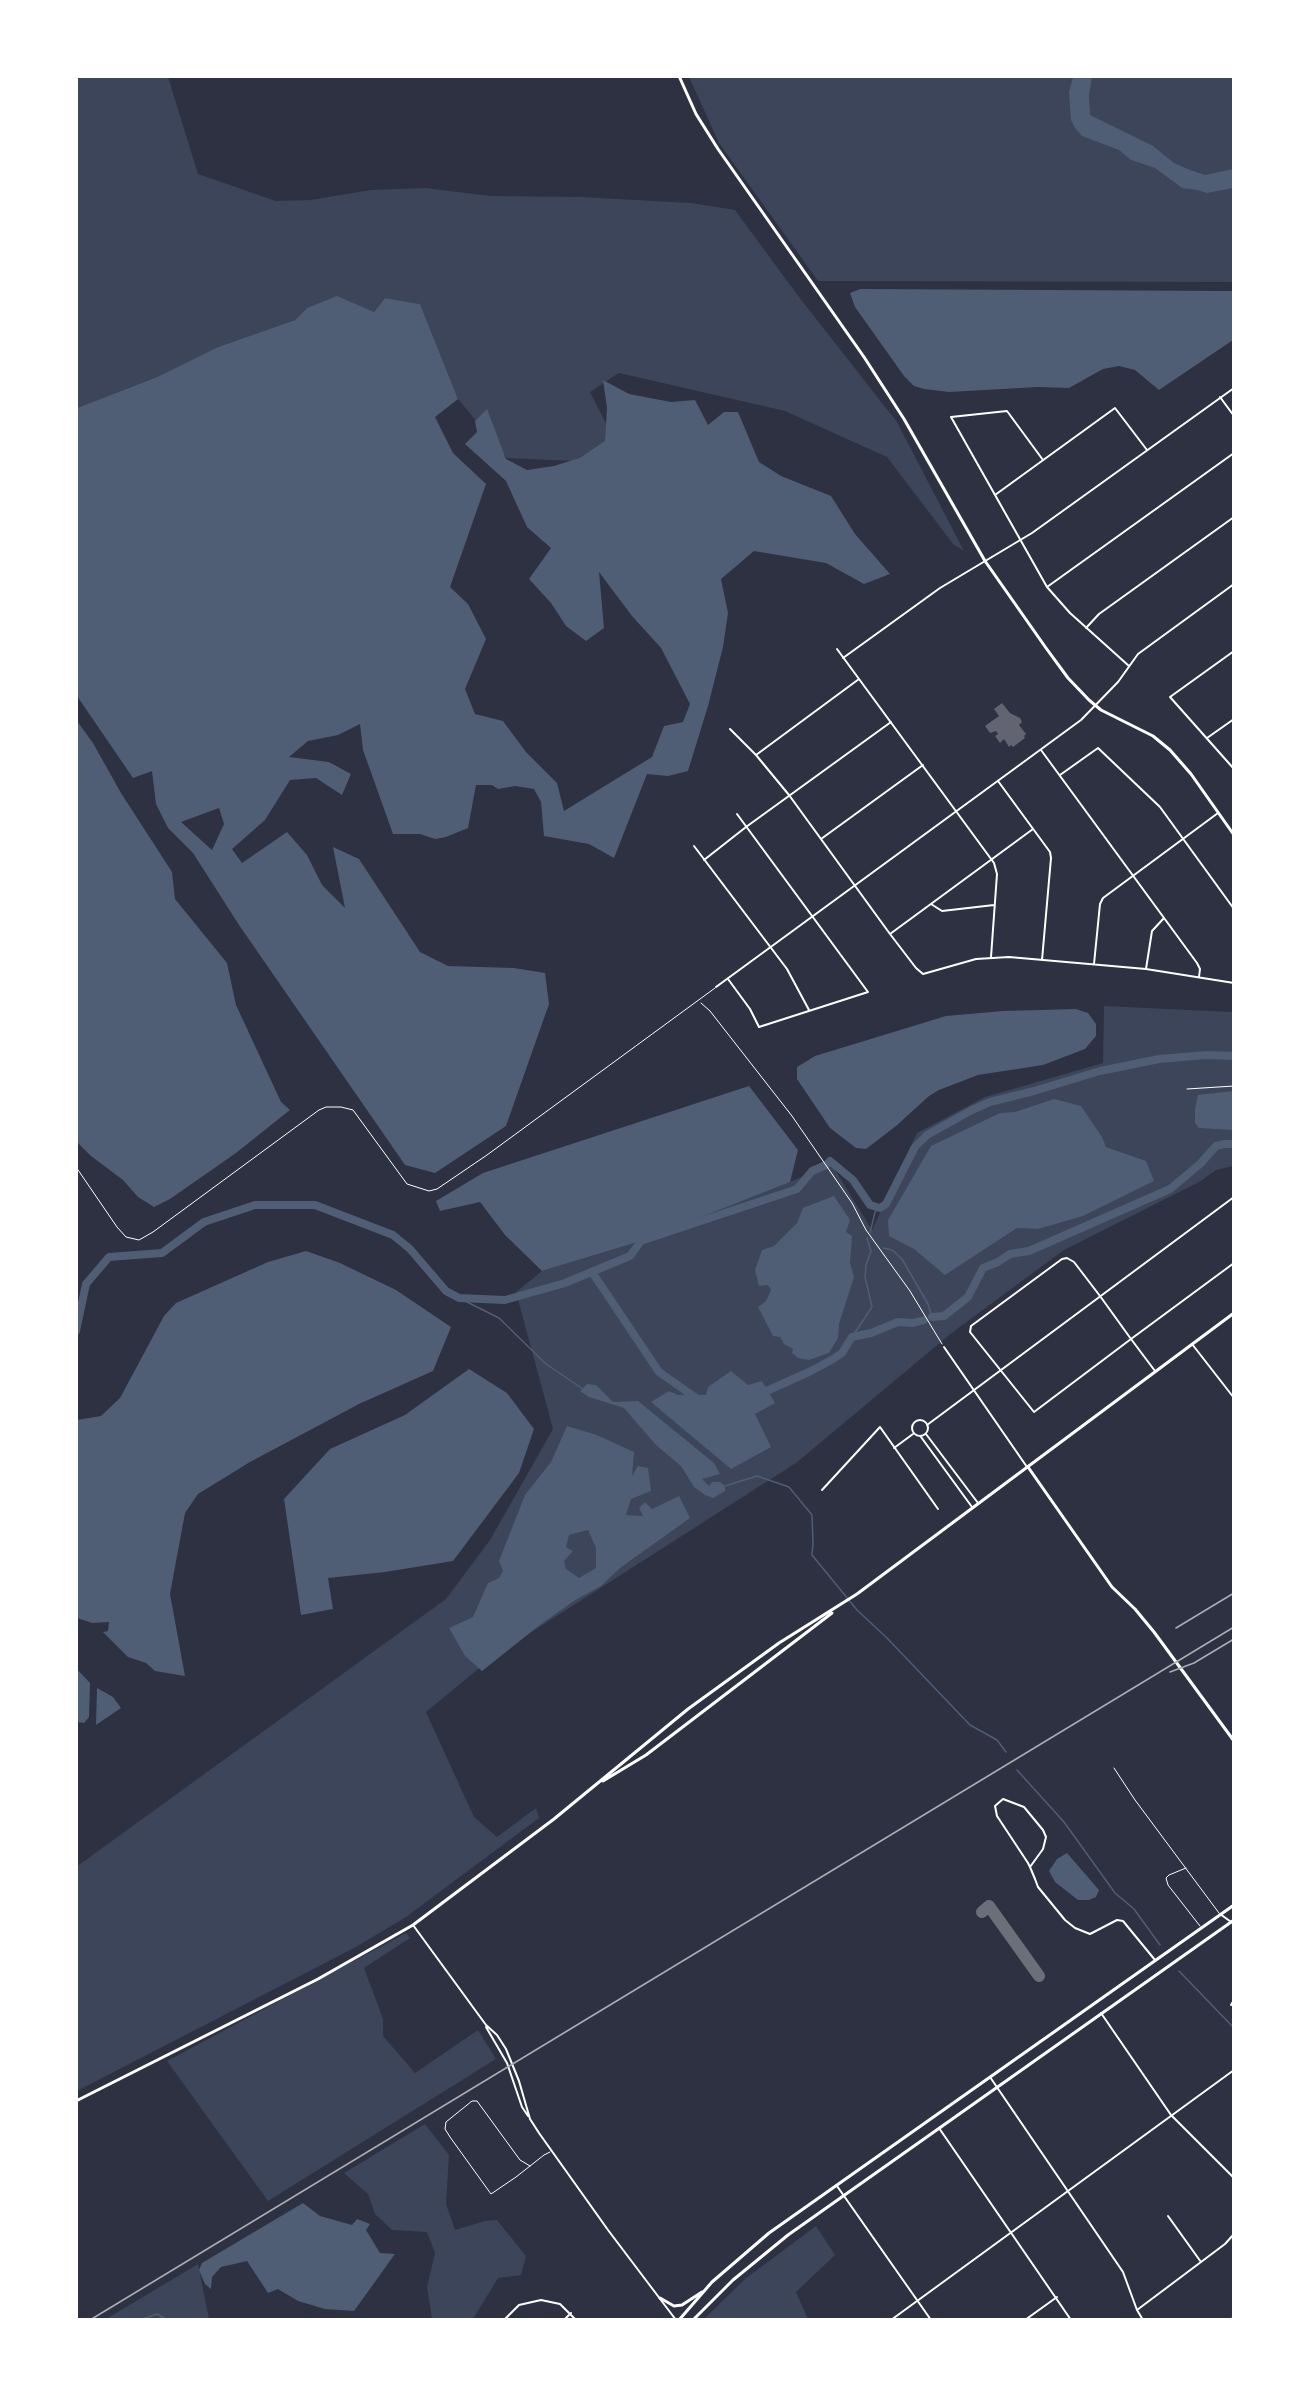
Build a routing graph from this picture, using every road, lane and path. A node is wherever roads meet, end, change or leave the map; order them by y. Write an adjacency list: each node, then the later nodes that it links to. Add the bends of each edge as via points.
1 (679, 76): 11 (main road, via 718,149 894,403)
2 (1233, 388): 3 (street)
3 (1220, 397): 4 (street); 5 (street)
4 (1233, 416)
5 (1147, 450): 7 (street, via 1115,408); 10 (street)
6 (1233, 453): 13 (street)
7 (1043, 460): 8 (street); 8 (street, via 1007,411 951,417)
8 (995, 495): 10 (street)
9 (1233, 517): 14 (street, via 1099,614)
10 (1020, 541): 11 (street); 13 (street)
11 (986, 561): 17 (street, via 940,588); 20 (main road, via 1068,678)
12 (1233, 584): 18 (street, via 1148,646)
13 (1047, 587): 14 (street)
14 (1086, 628): 18 (street)
15 (837, 649): 17 (street)
16 (1233, 651): 24 (street, via 1170,697)
17 (843, 658): 19 (street)
18 (1128, 666): 20 (street)
19 (859, 679): 22 (street); 26 (street)
20 (1096, 706): 25 (street); 33 (main road, via 1170,750)
21 (1233, 718): 24 (street)
22 (891, 722): 27 (street); 31 (street)
23 (730, 729): 26 (street)
24 (1207, 738): 28 (street)
25 (1041, 750): 29 (street); 30 (street)
26 (756, 755): 31 (street)
27 (922, 765): 32 (street); 38 (street)
28 (1233, 769)
29 (1060, 776): 39 (street, via 1098,748 1149,795); 43 (street)
30 (998, 781): 32 (street); 36 (street)
31 (789, 795): 35 (street); 38 (street)
32 (957, 811): 42 (street); 44 (street)
33 (1218, 813): 37 (main road); 39 (street)
34 (737, 814): 35 (street)
35 (746, 826): 41 (street); 48 (street)
36 (1033, 829): 42 (street); 53 (street, via 1051,858)
37 (1233, 835)
38 (821, 839): 44 (street)
39 (1184, 839): 43 (street); 47 (street)
40 (694, 846): 41 (street)
41 (704, 860): 51 (street)
42 (992, 860): 45 (street); 46 (street, via 997,874)
43 (1133, 875): 49 (street); 54 (street, via 1100,901)
44 (855, 886): 48 (street); 50 (street)
45 (931, 904): 46 (street, via 942,911); 50 (street)
46 (994, 905): 52 (street)
47 (1233, 909)
48 (812, 917): 51 (street); 61 (street, via 868,992)
49 (1164, 918): 55 (street, via 1152,931); 56 (street, via 1197,963)
50 (890, 934): 52 (street, via 923,974)
51 (771, 948): 57 (street); 61 (street)
52 (991, 957): 53 (street)
53 (1042, 960): 54 (street)
54 (1094, 964): 55 (street)
55 (1146, 969): 56 (street)
56 (1199, 977): 58 (street)
57 (728, 979): 59 (street); 61 (street, via 759,1028)
58 (1233, 982)
59 (716, 987): 60 (lane)
60 (697, 1001): 64 (lane, via 437,1189 429,1191 407,1184 353,1110 341,1107 319,1110 139,1240 126,1237 117,1227); 71 (path, via 710,1011 765,1082 852,1203)
61 (810, 1011)
62 (1233, 1086): 63 (path)
63 (1187, 1089)
64 (76, 1167)
65 (1233, 1197): 67 (street)
66 (1233, 1263): 69 (street)
67 (1100, 1296): 69 (street); 72 (street); 72 (street, via 1074,1262 1062,1259 971,1326 970,1332)
68 (1233, 1313): 70 (main road)
69 (1131, 1339): 72 (street, via 1034,1412); 73 (street)
70 (1192, 1344): 73 (main road); 75 (street)
71 (944, 1347): 74 (street)
72 (1001, 1370): 74 (street)
73 (1155, 1371): 81 (main road)
74 (975, 1391): 76 (street); 81 (street)
75 (1233, 1398)
76 (927, 1425): 77 (street, via 920,1420 914,1422); 78 (street)
77 (913, 1434): 79 (street); 80 (street)
78 (926, 1434): 79 (street); 83 (street)
79 (921, 1437): 84 (street)
80 (893, 1449): 82 (street, via 880,1427); 85 (street)
81 (1027, 1467): 83 (main road); 87 (main road, via 1112,1587 1154,1632)
82 (822, 1490)
83 (978, 1503): 84 (main road)
84 (972, 1508): 86 (main road)
85 (938, 1509)
86 (836, 1609): 89 (main road, via 646,1755); 89 (main road, via 779,1643 702,1698)
87 (1233, 1741)
88 (1114, 1768): 91 (lane)
89 (593, 1787): 95 (main road)
90 (1030, 1867): 90 (street, via 1043,1850 1043,1830 1020,1803 998,1801 997,1816); 97 (street, via 1038,1887 1069,1924 1090,1934 1117,1920 1123,1921)
91 (1186, 1868): 93 (lane); 96 (lane, via 1166,1878 1168,1886)
92 (1233, 1905): 93 (main road)
93 (1220, 1914): 94 (street); 96 (main road)
94 (1233, 1922): 100 (main road)
95 (413, 1925): 101 (street); 105 (main road, via 318,1979)
96 (1201, 1928): 97 (main road)
97 (1155, 1960): 103 (main road)
98 (1233, 2000): 99 (street)
99 (1231, 2005)
100 (1101, 2013): 104 (main road); 106 (street)
101 (486, 2025): 107 (street); 107 (street, via 510,2057)
102 (1233, 2070): 106 (street)
103 (990, 2077): 104 (street); 112 (main road)
104 (996, 2087): 108 (main road); 113 (street)
105 (76, 2101)
106 (1171, 2115): 111 (street); 113 (street)
107 (530, 2119): 109 (street)
108 (939, 2128): 114 (main road); 116 (street)
109 (551, 2151): 110 (lane); 121 (street)
110 (530, 2166): 110 (lane, via 520,2160 474,2100 447,2120 445,2127 450,2137 492,2194)
111 (1233, 2178)
112 (837, 2186): 114 (street); 119 (main road, via 757,2243)
113 (1068, 2191): 116 (street); 123 (street, via 1123,2272)
114 (844, 2196): 122 (street); 129 (main road, via 763,2254)
115 (1168, 2216): 118 (street)
116 (1012, 2232): 120 (street); 122 (street)
117 (1233, 2234): 118 (street)
118 (1201, 2262): 123 (street)
119 (712, 2282): 121 (main road, via 682,2305 674,2306); 128 (main road)
120 (1057, 2297): 132 (street); 133 (street)
121 (660, 2298): 128 (street)
122 (918, 2300): 130 (street); 131 (street)
123 (1137, 2310): 134 (street)
124 (571, 2313): 125 (street, via 554,2301 535,2300 519,2304); 126 (street); 127 (street)
125 (504, 2319)
126 (564, 2319)
127 (576, 2319)
128 (677, 2319)
129 (693, 2319)
130 (891, 2319)
131 (931, 2319)
132 (1025, 2319)
133 (1071, 2319)
134 (1143, 2319)

